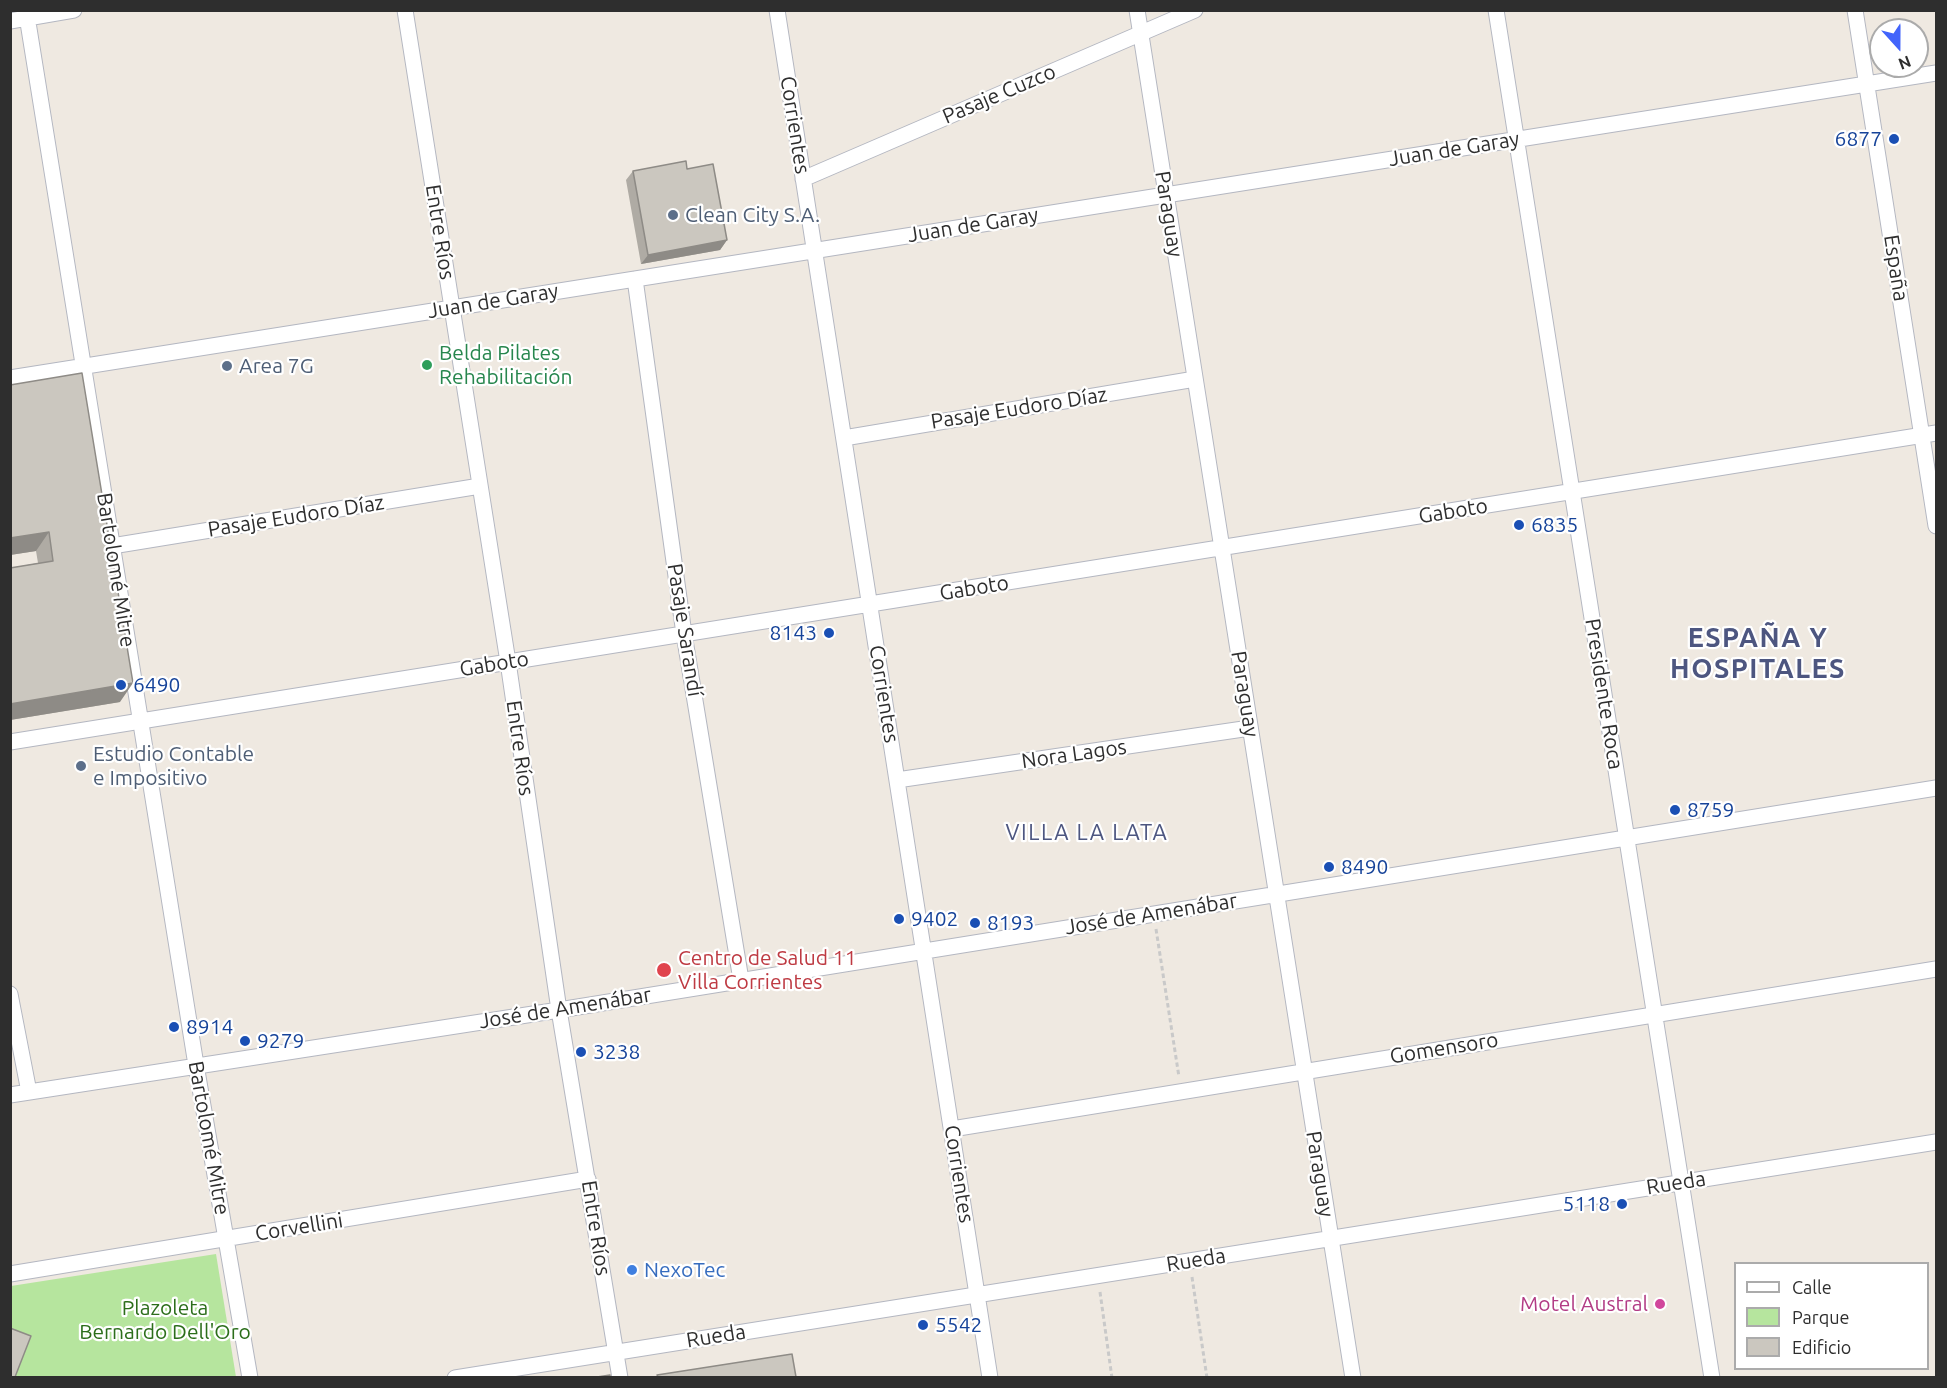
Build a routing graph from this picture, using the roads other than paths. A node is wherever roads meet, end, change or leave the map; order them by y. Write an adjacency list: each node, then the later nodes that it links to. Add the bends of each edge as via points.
1 (74, 10): 8 (street)
2 (405, 10): 18 (street, Entre Ríos)
3 (777, 10): 14 (street, Corrientes)
4 (1137, 10): 10 (street, Paraguay)
5 (1195, 10): 10 (street, Pasaje Cuzco)
6 (1496, 10): 13 (street, Presidente Roca)
7 (1855, 10): 12 (street, España)
8 (26, 14): 9 (street); 19 (street, Bartolomé Mitre)
9 (10, 21)
10 (1140, 33): 14 (street, Pasaje Cuzco); 15 (street, Paraguay)
11 (1936, 73): 12 (street, Juan de Garay)
12 (1867, 84): 13 (street, Juan de Garay); 22 (street, España)
13 (1516, 139): 15 (street, Juan de Garay); 25 (street, Presidente Roca)
14 (803, 179): 16 (street, Corrientes)
15 (1166, 195): 16 (street, Juan de Garay); 21 (street, Paraguay)
16 (814, 250): 17 (street, Juan de Garay); 23 (street, Corrientes)
17 (635, 279): 18 (street, Juan de Garay); 30 (street, Pasaje Sarandí)
18 (452, 308): 19 (street, Juan de Garay); 24 (street, Entre Ríos)
19 (83, 366): 20 (street, Juan de Garay); 27 (street, Bartolomé Mitre)
20 (10, 378)
21 (1195, 379): 23 (street, Pasaje Eudoro Díaz); 28 (street, Paraguay)
22 (1929, 435): 25 (street, Gaboto); 26 (street, España)
23 (843, 438): 29 (street, Corrientes)
24 (480, 486): 27 (street, Pasaje Eudoro Díaz); 31 (street, Entre Ríos)
25 (1572, 492): 28 (street, Gaboto); 37 (street, Presidente Roca)
26 (1936, 526)
27 (112, 546): 32 (street, Bartolomé Mitre)
28 (1222, 548): 29 (street, Gaboto); 33 (street, Paraguay)
29 (870, 604): 30 (street, Gaboto); 35 (street, Corrientes)
30 (684, 634): 31 (street, Gaboto); 41 (street, Pasaje Sarandí)
31 (508, 662): 32 (street, Gaboto); 43 (street, Entre Ríos)
32 (140, 720): 34 (street, Gaboto); 45 (street, Bartolomé Mitre)
33 (1250, 729): 35 (street, Nora Lagos); 38 (street, Paraguay)
34 (10, 742)
35 (897, 780): 39 (street, Corrientes)
36 (1936, 788): 37 (street, José de Amenábar)
37 (1626, 838): 38 (street, José de Amenábar); 44 (street, Presidente Roca)
38 (1276, 894): 39 (street, José de Amenábar); 46 (street, Paraguay)
39 (924, 951): 41 (street, José de Amenábar); 49 (street, Corrientes)
40 (1936, 969): 44 (street, Gomensoro)
41 (741, 980): 43 (street, José de Amenábar)
42 (10, 994): 47 (street)
43 (559, 1010): 45 (street, José de Amenábar); 51 (street, Entre Ríos)
44 (1656, 1013): 46 (street, Gomensoro); 52 (street, Presidente Roca)
45 (196, 1065): 47 (street, José de Amenábar); 54 (street, Bartolomé Mitre)
46 (1304, 1070): 49 (street, Gomensoro); 53 (street, Paraguay)
47 (29, 1092): 48 (street, José de Amenábar)
48 (10, 1095)
49 (952, 1129): 56 (street, Corrientes)
50 (1936, 1142): 52 (street, Rueda)
51 (588, 1179): 54 (street, Corvellini); 57 (street, Entre Ríos)
52 (1681, 1182): 53 (street, Rueda); 63 (street, Presidente Roca)
53 (1331, 1238): 56 (street, Rueda); 62 (street, Paraguay)
54 (226, 1239): 55 (street, Corvellini); 58 (street, Bartolomé Mitre)
55 (10, 1274)
56 (977, 1294): 57 (street, Rueda); 61 (street, Corrientes)
57 (616, 1352): 59 (street, Rueda); 60 (street, Entre Ríos)
58 (250, 1377)
59 (455, 1377)
60 (620, 1377)
61 (990, 1377)
62 (1353, 1377)
63 (1712, 1377)

